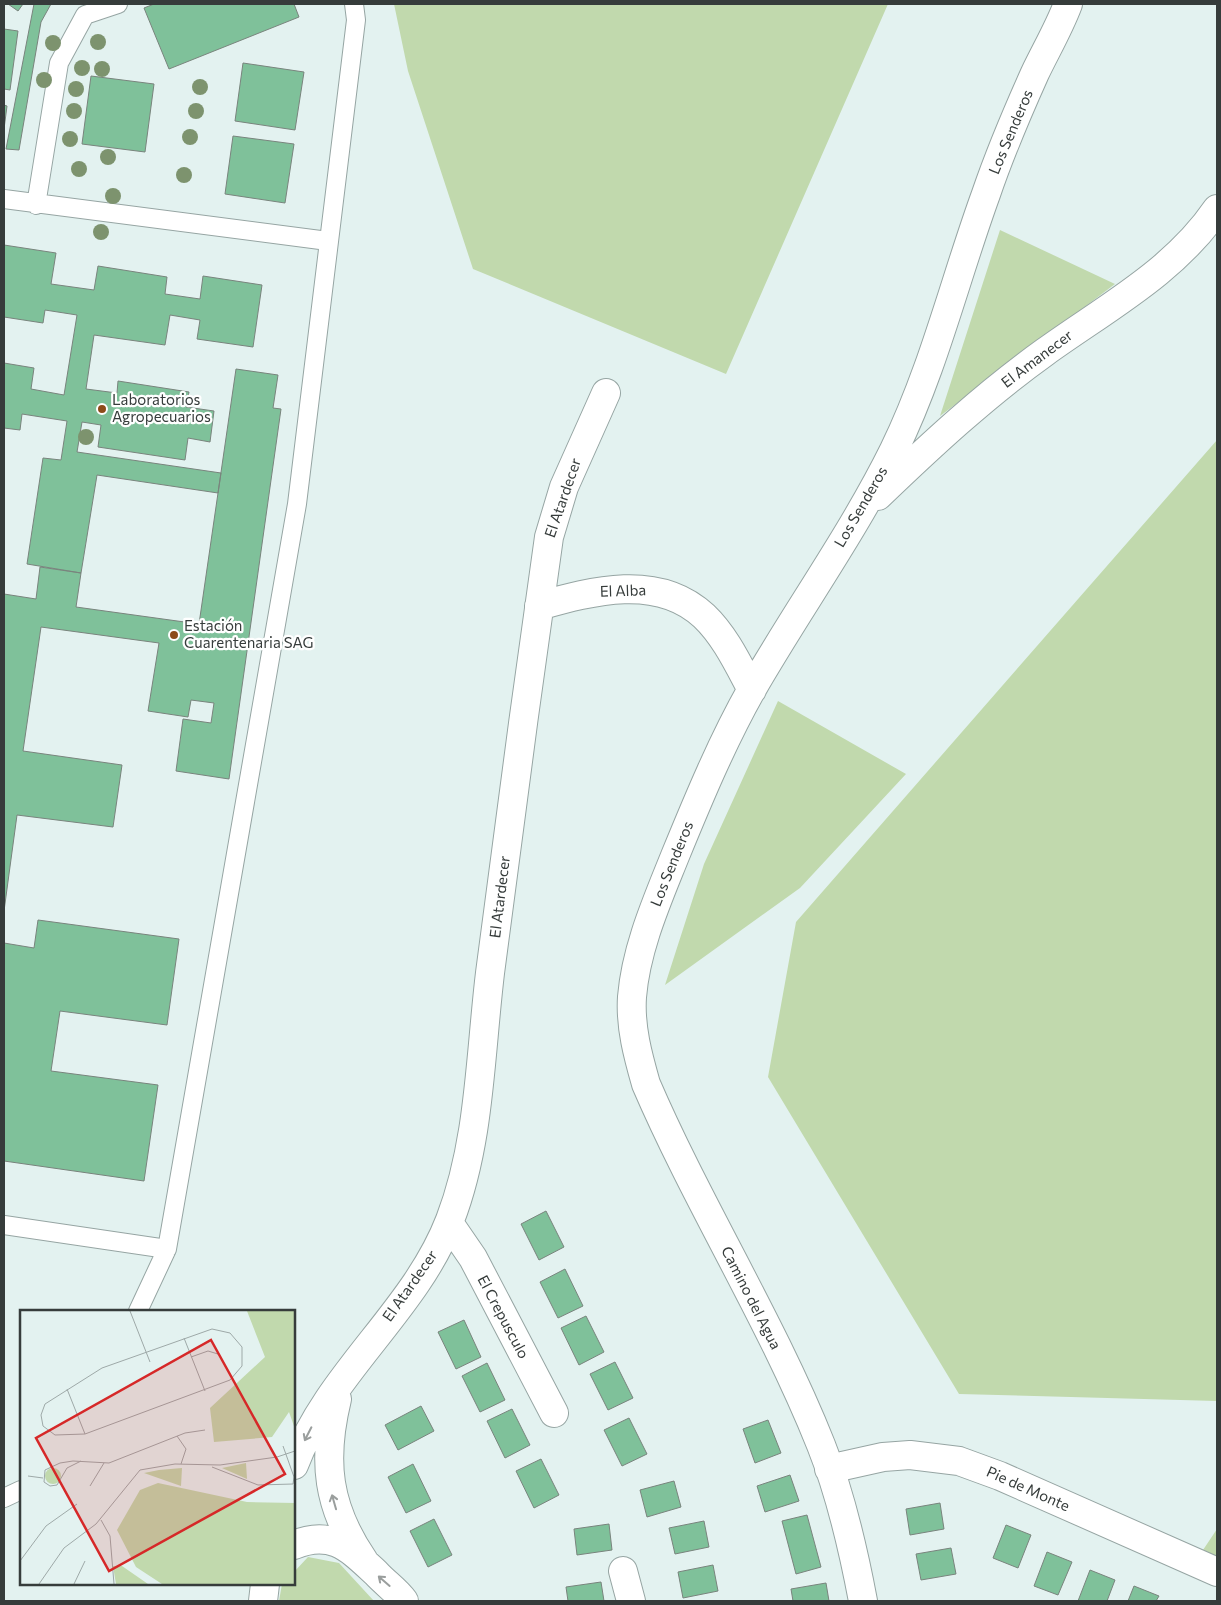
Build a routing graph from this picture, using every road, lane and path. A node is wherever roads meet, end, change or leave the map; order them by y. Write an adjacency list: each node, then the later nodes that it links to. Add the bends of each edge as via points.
1 (118, 4): 5 (lane, via 85,15 59,63)
2 (354, 4): 7 (lane, via 356,20)
3 (1068, 4): 9 (street, Los Senderos, via 998,160 950,306 908,417)
4 (4, 200): 5 (lane)
5 (36, 205): 7 (lane)
6 (1217, 210): 9 (street, El Amanecer, via 1192,241 1160,272 1044,352 988,396)
7 (328, 241): 15 (lane, via 297,504)
8 (606, 393): 10 (street, El Atardecer, via 552,522)
9 (858, 514): 11 (street, Los Senderos)
10 (539, 606): 11 (street, El Alba, via 574,596 616,590 640,589 668,594 693,607 713,626); 13 (street, El Atardecer, via 490,976 472,1144)
11 (752, 690): 12 (street, Los Senderos, via 696,806 664,884 644,941)
12 (632, 998): 20 (street, Camino del Agua, via 637,1055 646,1084 781,1357)
13 (449, 1223): 17 (street, El Atardecer, via 412,1289); 18 (street, El Crepusculo, via 472,1258)
14 (4, 1225): 15 (lane)
15 (167, 1249): 16 (lane)
16 (138, 1310)
17 (343, 1378): 19 (street, El Atardecer, one-way to 19, via 318,1415); 24 (street, El Atardecer, one-way to 17, via 343,1526 330,1487 328,1448 332,1417)
18 (554, 1413)
19 (295, 1463)
20 (830, 1469): 26 (street, Pie de Monte, via 882,1456 910,1455 959,1461); 31 (street, Camino del Agua, via 845,1516)
21 (20, 1490): 22 (lane)
22 (4, 1498)
23 (295, 1546): 24 (street, El Atardecer, via 314,1540 334,1542 345,1546)
24 (364, 1561): 29 (street, El Atardecer, one-way to 24)
25 (623, 1571): 30 (street)
26 (1217, 1572)
27 (266, 1585): 28 (street)
28 (263, 1601)
29 (404, 1601)
30 (630, 1601)
31 (863, 1601)

